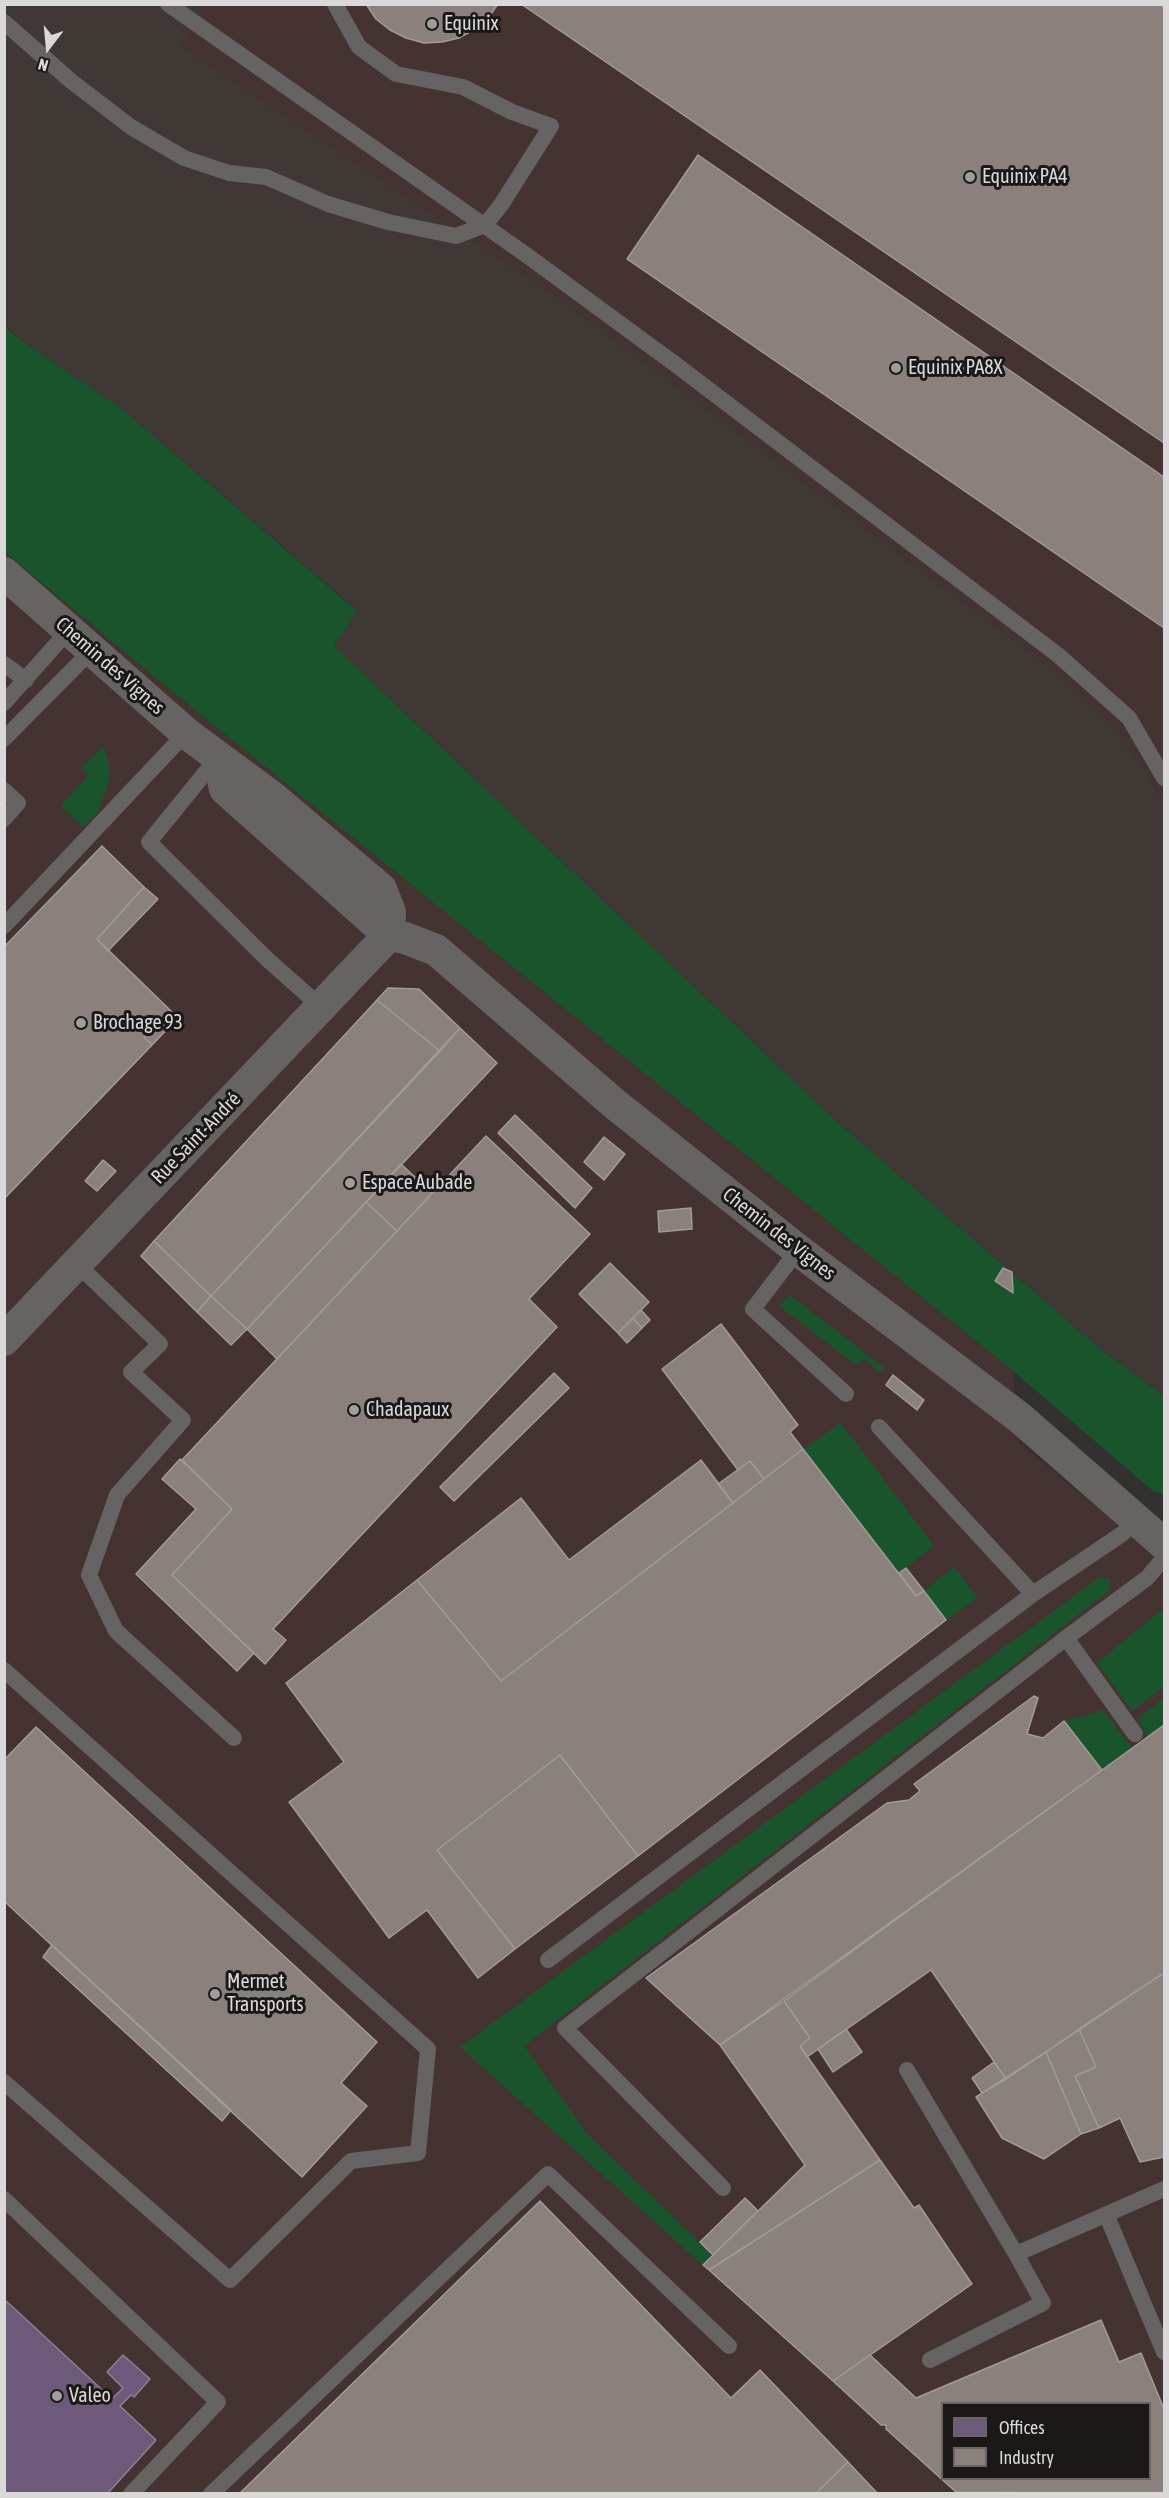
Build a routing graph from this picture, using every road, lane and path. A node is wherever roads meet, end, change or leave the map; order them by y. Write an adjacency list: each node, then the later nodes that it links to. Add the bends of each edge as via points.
1 (168, 4): 4 (lane)
2 (334, 4): 4 (lane, via 359,47 396,74 463,87 512,112 551,126)
3 (4, 22): 4 (lane, via 131,127 184,158 229,173 266,177 328,204 388,222 456,236)
4 (484, 225): 14 (lane, via 684,371 1058,655 1129,718)
5 (4, 573): 6 (street, Chemin des Vignes)
6 (69, 630): 7 (street, Chemin des Vignes); 9 (lane)
7 (92, 650): 11 (street, Chemin des Vignes); 12 (lane)
8 (4, 664): 9 (lane)
9 (26, 680): 10 (lane)
10 (4, 704)
11 (186, 733): 13 (street, Chemin des Vignes); 17 (lane)
12 (4, 739)
13 (219, 757): 18 (street, Chemin des Vignes, via 225,789); 19 (lane, via 148,842)
14 (1164, 778)
15 (4, 790): 16 (lane, via 18,803)
16 (4, 819)
17 (4, 926)
18 (389, 936): 19 (street, Rue Saint-André); 20 (street, Chemin des Vignes, via 436,950 616,1105)
19 (321, 1007): 21 (street, Rue Saint-André)
20 (798, 1250): 23 (lane, via 753,1309); 25 (street, Chemin des Vignes, via 1020,1418)
21 (76, 1263): 22 (street, Rue Saint-André); 32 (lane, via 160,1344 132,1372 183,1420 117,1495 89,1575 116,1631)
22 (4, 1340)
23 (846, 1394)
24 (879, 1427): 28 (lane)
25 (1137, 1520): 26 (street, Chemin des Vignes); 28 (lane)
26 (1164, 1544)
27 (1164, 1558): 29 (lane, via 1147,1578)
28 (1033, 1594): 33 (lane)
29 (1066, 1638): 31 (lane); 36 (lane, via 565,2028)
30 (4, 1670): 35 (lane, via 428,2049 418,2153 351,2161 230,2280)
31 (1135, 1734)
32 (234, 1738)
33 (548, 1960)
34 (907, 2070): 40 (lane)
35 (4, 2082)
36 (723, 2188)
37 (1164, 2189): 39 (lane)
38 (4, 2199): 44 (lane, via 218,2402)
39 (1106, 2214): 40 (lane); 42 (lane)
40 (1016, 2254): 43 (lane, via 1043,2303)
41 (729, 2346): 45 (lane, via 548,2174)
42 (1164, 2352)
43 (930, 2360)
44 (131, 2493)
45 (211, 2493)

